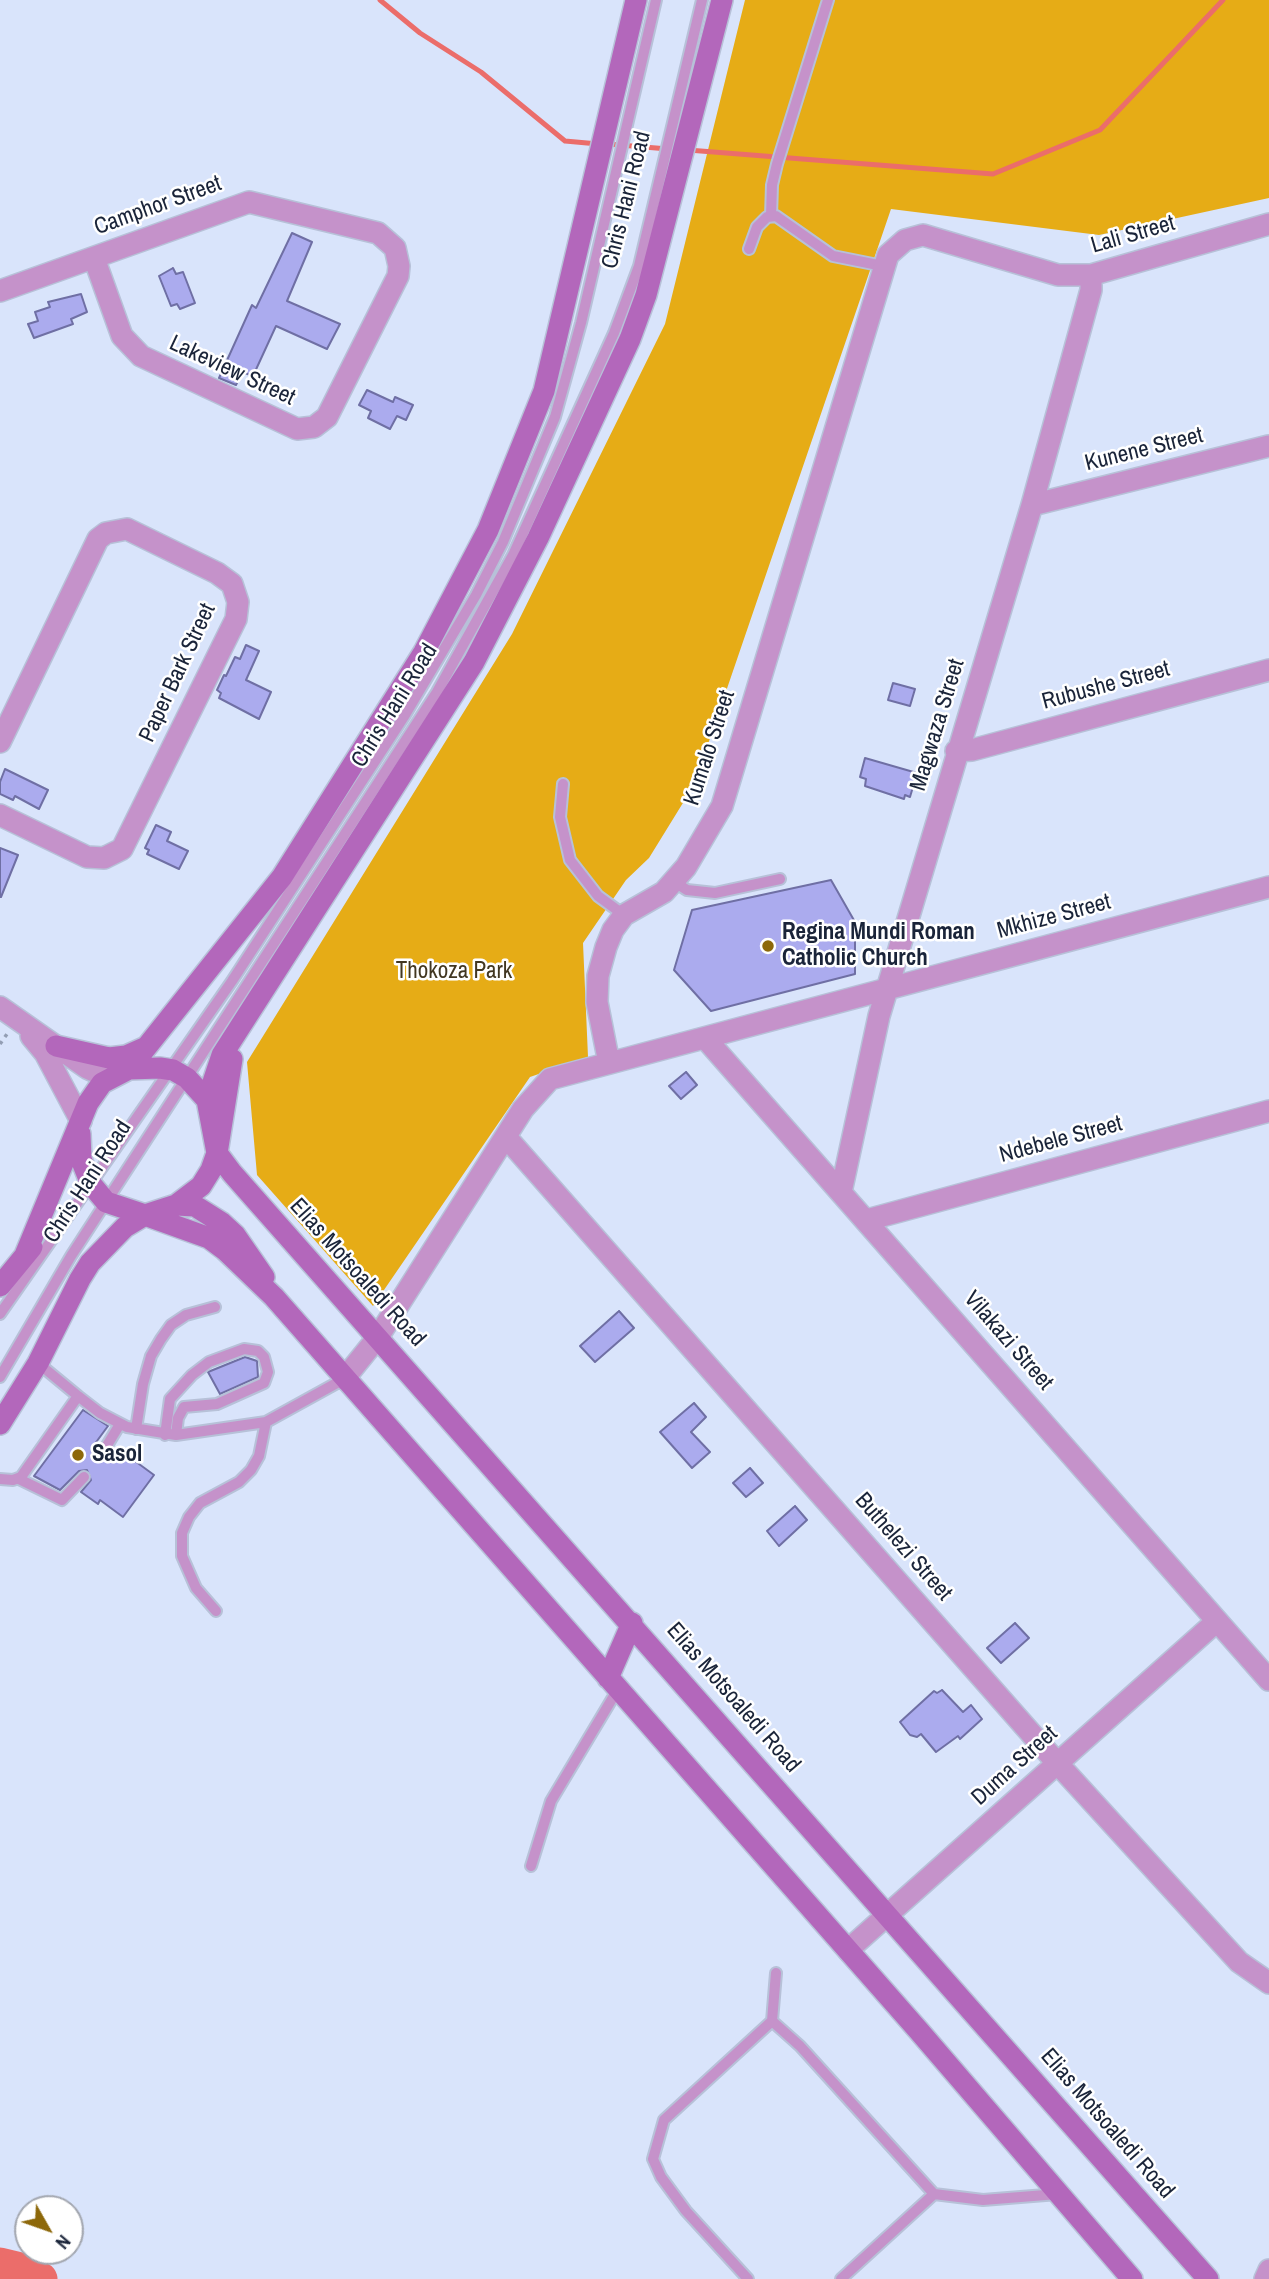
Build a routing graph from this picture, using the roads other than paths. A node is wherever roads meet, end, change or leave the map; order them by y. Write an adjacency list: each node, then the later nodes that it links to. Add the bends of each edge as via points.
1 (636, 0): 6 (main road, Chris Hani Road)
2 (656, 0): 6 (lane, Chris Hani Road)
3 (702, 0): 7 (lane, Chris Hani Road)
4 (722, 0): 7 (main road, Chris Hani Road)
5 (828, 0): 9 (lane, via 772,185)
6 (632, 60): 8 (main road, Chris Hani Road)
7 (696, 67): 30 (main road, Chris Hani Road, via 675,189 646,295 526,562 474,662); 37 (lane, Chris Hani Road, via 639,265 614,334 513,555 437,692)
8 (602, 193): 33 (main road, Chris Hani Road, via 540,403 457,592 386,715 282,877); 37 (lane, Chris Hani Road, via 555,417 503,542 405,716)
9 (771, 216): 12 (lane, via 757,226); 14 (lane, via 779,216 833,256)
10 (1269, 224): 15 (street, Lali Street)
11 (378, 233): 13 (street, Camphor Street, via 249,202); 13 (street, Lakeview Street, via 395,248 398,276 327,416 306,429 282,424 141,356 122,336)
12 (748, 249)
13 (94, 258): 16 (street, Camphor Street)
14 (888, 258): 15 (street, Lali Street, via 905,240 923,235 1058,275); 25 (street, Kumalo Street, via 722,806 708,835)
15 (1091, 275): 18 (street, Magwaza Street, via 1091,290)
16 (0, 290)
17 (1269, 446): 18 (street, Kunene Street)
18 (1032, 505): 21 (street, Magwaza Street)
19 (1269, 670): 21 (street, Rubushe Street)
20 (0, 742): 23 (street, Paper Bark Street, via 98,539 106,533 127,529 232,584 239,602 236,619 122,849 104,858 87,858)
21 (957, 751): 28 (street, Magwaza Street)
22 (563, 784): 27 (lane, via 559,807 570,860 598,896)
23 (0, 815)
24 (779, 879): 25 (lane, via 715,893 687,890)
25 (673, 881): 27 (street, Kumalo Street, via 664,892)
26 (1269, 887): 28 (street, Mkhize Street)
27 (624, 915): 35 (street, via 612,930 598,976 597,1002)
28 (888, 989): 32 (street, Mkhize Street); 46 (street, Magwaza Street)
29 (0, 1007): 31 (street)
30 (245, 1019): 39 (main road, Chris Hani Road, via 222,1055); 43 (main road, via 229,1069)
31 (21, 1023): 34 (street); 41 (street, via 45,1053)
32 (705, 1038): 35 (street, Mkhize Street); 46 (street, Vilakazi Street)
33 (148, 1045): 34 (main road, via 109,1058); 36 (main road, Chris Hani Road)
34 (55, 1046): 38 (street)
35 (609, 1063): 42 (street, via 550,1079 531,1097)
36 (129, 1069): 37 (main road); 38 (main road)
37 (180, 1074): 39 (main road); 45 (lane, Chris Hani Road); 47 (lane, Chris Hani Road)
38 (109, 1078): 41 (main road, via 95,1091)
39 (207, 1100): 43 (main road)
40 (1269, 1111): 50 (street, Ndebele Street)
41 (81, 1121): 44 (main road); 51 (main road)
42 (506, 1137): 56 (street); 75 (street, Buthelezi Street)
43 (217, 1153): 48 (main road, via 201,1186); 56 (main road, Elias Motsoaledi Road)
44 (81, 1159): 45 (main road); 51 (main road, Chris Hani Road, via 58,1206)
45 (91, 1184): 47 (main road); 55 (lane, Chris Hani Road)
46 (841, 1192): 50 (street, Vilakazi Street)
47 (106, 1202): 49 (main road); 58 (lane, Chris Hani Road)
48 (176, 1205): 49 (main road, Chris Hani Road); 53 (main road, via 195,1206 235,1234)
49 (145, 1215): 53 (main road, via 209,1238); 57 (main road, Chris Hani Road, via 125,1227 90,1263)
50 (867, 1220): 71 (street, Vilakazi Street)
51 (25, 1255): 52 (main road, Chris Hani Road)
52 (0, 1286)
53 (274, 1297): 59 (main road)
54 (215, 1307): 64 (lane, via 186,1315 161,1339 143,1384)
55 (0, 1314)
56 (378, 1337): 59 (street); 72 (main road, Elias Motsoaledi Road)
57 (38, 1363): 60 (lane); 62 (main road, Chris Hani Road)
58 (0, 1377)
59 (344, 1379): 61 (lane); 74 (main road)
60 (78, 1396): 63 (lane); 69 (lane)
61 (266, 1422): 65 (lane); 70 (lane, via 251,1470 239,1482 200,1503 182,1533 182,1556 196,1588)
62 (0, 1424)
63 (120, 1424): 64 (lane); 66 (lane)
64 (136, 1429): 65 (lane)
65 (170, 1435): 65 (lane, via 170,1399 192,1375 209,1362 244,1349 264,1357 268,1372 264,1383 217,1404 184,1407)
66 (103, 1451)
67 (84, 1477): 69 (lane, via 62,1500)
68 (0, 1479): 69 (lane)
69 (19, 1479)
70 (216, 1611)
71 (1217, 1621): 73 (street, Vilakazi Street); 75 (street, Duma Street)
72 (632, 1623): 74 (main road); 77 (main road, Elias Motsoaledi Road)
73 (1269, 1680)
74 (613, 1683): 76 (lane, via 551,1801); 78 (main road)
75 (1059, 1764): 77 (street, Duma Street); 80 (street, Buthelezi Street, via 1238,1962)
76 (531, 1866)
77 (888, 1913): 78 (street, Duma Street); 88 (main road, Elias Motsoaledi Road)
78 (848, 1950): 83 (main road)
79 (776, 1973): 81 (lane)
80 (1269, 1983)
81 (772, 2021): 82 (lane); 85 (lane, via 664,2120 653,2159 686,2211)
82 (934, 2194): 83 (lane, via 983,2200); 86 (lane)
83 (1058, 2194): 87 (main road)
84 (1269, 2270): 89 (street)
85 (748, 2279)
86 (841, 2279)
87 (1132, 2279)
88 (1208, 2279)
89 (1265, 2279)

